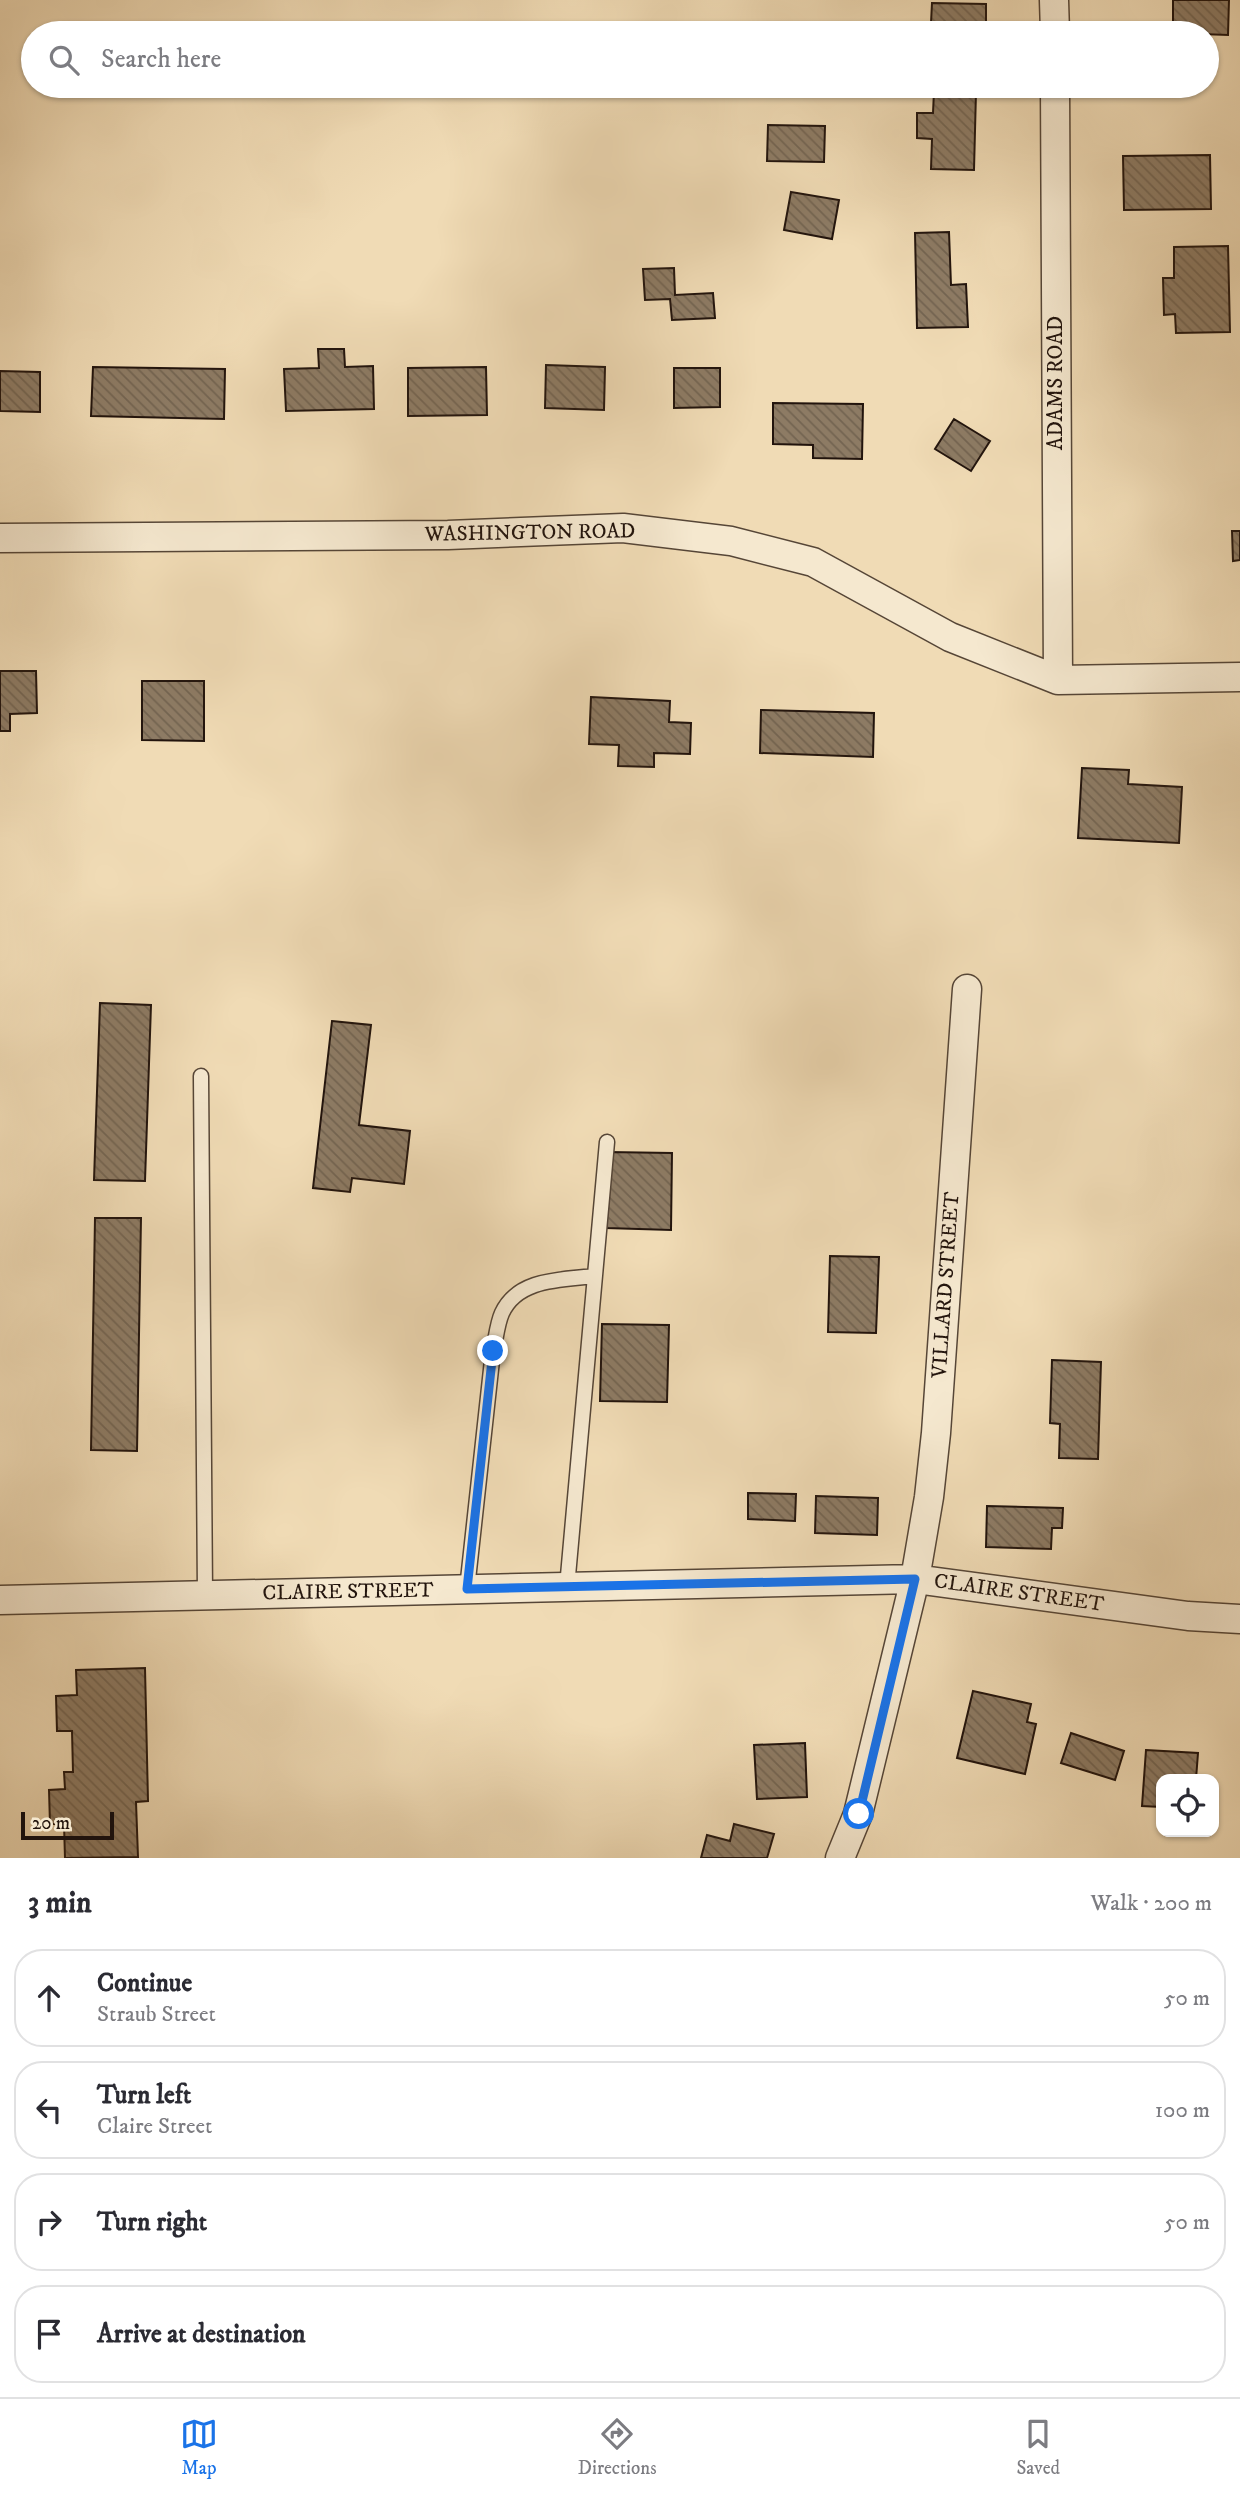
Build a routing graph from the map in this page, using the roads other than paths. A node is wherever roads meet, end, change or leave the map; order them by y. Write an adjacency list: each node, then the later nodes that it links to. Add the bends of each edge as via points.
1 (1055, 0): 2 (street)
2 (1055, 21)
3 (1055, 98): 6 (street, ADAMS ROAD)
4 (0, 538): 6 (street, WASHINGTON ROAD, via 448,535 623,528 731,541 813,562 950,637)
5 (1240, 677): 6 (street, WASHINGTON ROAD)
6 (1058, 680)
7 (967, 989): 11 (street, VILLARD STREET, via 936,1433)
8 (201, 1076): 14 (lane)
9 (607, 1142): 10 (lane)
10 (595, 1276): 12 (lane); 13 (lane, via 535,1284 514,1294 501,1313)
11 (915, 1579): 12 (street, CLAIRE STREET); 17 (street, CLAIRE STREET); 18 (street, VILLARD STREET, via 859,1814)
12 (567, 1587): 13 (street, CLAIRE STREET)
13 (467, 1589): 14 (street, CLAIRE STREET)
14 (205, 1595): 15 (street, CLAIRE STREET)
15 (0, 1601): 16 (street)
16 (0, 1607)
17 (1240, 1619)
18 (840, 1858)

